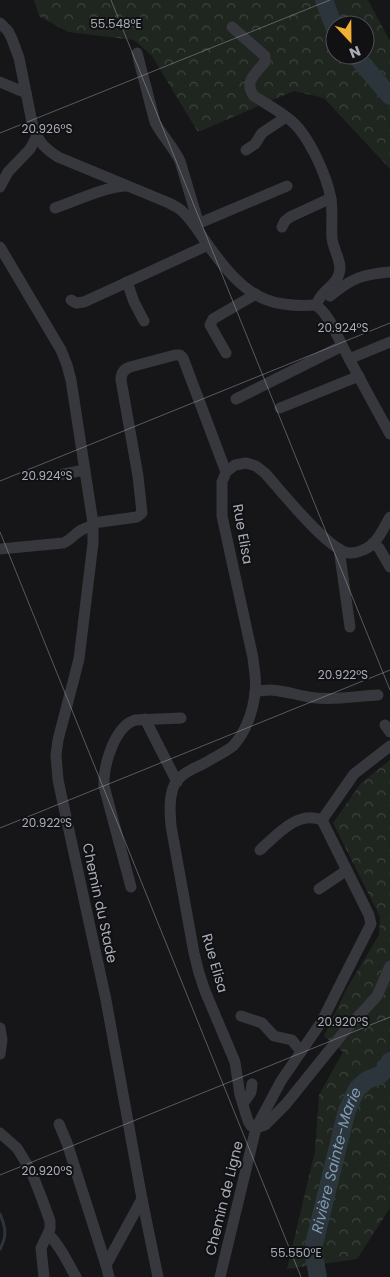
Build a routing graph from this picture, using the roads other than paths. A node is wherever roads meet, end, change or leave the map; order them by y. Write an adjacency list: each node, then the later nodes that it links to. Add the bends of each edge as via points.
1 (0, 23): 5 (street, via 12,39)
2 (232, 27): 6 (street, via 265,56 265,62 250,80 250,91)
3 (138, 53): 14 (street, via 155,122 180,161 197,218)
4 (0, 82): 5 (street)
5 (26, 93): 7 (street)
6 (286, 117): 8 (street, via 262,133); 12 (street, via 307,139)
7 (37, 136): 9 (street, via 47,150 58,157); 11 (street)
8 (246, 150)
9 (129, 186): 13 (street); 14 (street, via 169,203)
10 (287, 186): 14 (street)
11 (0, 187)
12 (330, 198): 15 (street, via 290,217); 22 (street, via 332,240 341,268 339,276)
13 (55, 208)
14 (195, 225): 16 (street)
15 (282, 227)
16 (208, 245): 19 (street); 20 (street, via 230,273)
17 (0, 247): 32 (street, Chemin du Stade, via 67,365)
18 (390, 272): 22 (street, via 352,280)
19 (127, 282): 21 (street, via 84,302); 23 (street)
20 (256, 294): 22 (street, via 284,304); 26 (street, via 213,319 210,325)
21 (71, 300)
22 (316, 304): 25 (street, via 330,320)
23 (144, 322)
24 (390, 342): 27 (street)
25 (342, 346): 27 (street); 29 (street)
26 (226, 353)
27 (349, 358): 28 (street)
28 (359, 376): 30 (street); 31 (street)
29 (236, 399)
30 (280, 408)
31 (390, 434)
32 (85, 470): 34 (street); 36 (street, Chemin du Stade)
33 (226, 472): 36 (street, via 183,358 175,355 130,367 123,372 121,380 142,513); 39 (street, via 235,464 256,466); 42 (street, Rue Elisa, via 222,482 222,516 253,658)
34 (58, 475)
35 (390, 517): 37 (street)
36 (93, 524): 38 (street, via 63,543); 63 (street, Chemin du Stade, via 79,659 58,740 56,769 106,1000)
37 (373, 544): 39 (street, via 356,552); 40 (street)
38 (0, 549)
39 (339, 550): 41 (street)
40 (390, 567)
41 (350, 627)
42 (255, 692): 43 (street, via 272,689 316,698); 47 (street, Rue Elisa, via 249,720 232,746 182,775)
43 (378, 695)
44 (181, 718): 45 (street)
45 (145, 719): 47 (street); 51 (street, via 124,726 111,750 104,781)
46 (390, 746): 48 (street, via 354,774)
47 (177, 782): 59 (street, Rue Elisa, via 173,788 167,830 194,953 205,991 235,1062)
48 (322, 820): 49 (street, via 305,817 293,822); 50 (street)
49 (260, 850)
50 (347, 870): 52 (street); 56 (street, via 372,924 322,1021)
51 (131, 888)
52 (319, 889)
53 (390, 966): 61 (street, Chemin de Ligne, via 377,996 286,1104 265,1125)
54 (240, 1016): 56 (street, via 262,1024 274,1036 292,1040)
55 (0, 1028): 57 (street)
56 (301, 1052): 61 (street)
57 (0, 1054)
58 (252, 1084): 59 (street)
59 (243, 1104): 61 (street, Rue Elisa, via 248,1121)
60 (59, 1124): 65 (street)
61 (256, 1128): 70 (street, Chemin de Ligne)
62 (0, 1133): 64 (street, via 17,1148 31,1171 50,1221)
63 (142, 1199): 65 (street); 69 (street, Chemin du Stade)
64 (47, 1236): 66 (street, via 41,1248); 67 (street, via 61,1249)
65 (106, 1265): 68 (street)
66 (44, 1277)
67 (76, 1277)
68 (109, 1277)
69 (158, 1277)
70 (220, 1277)

